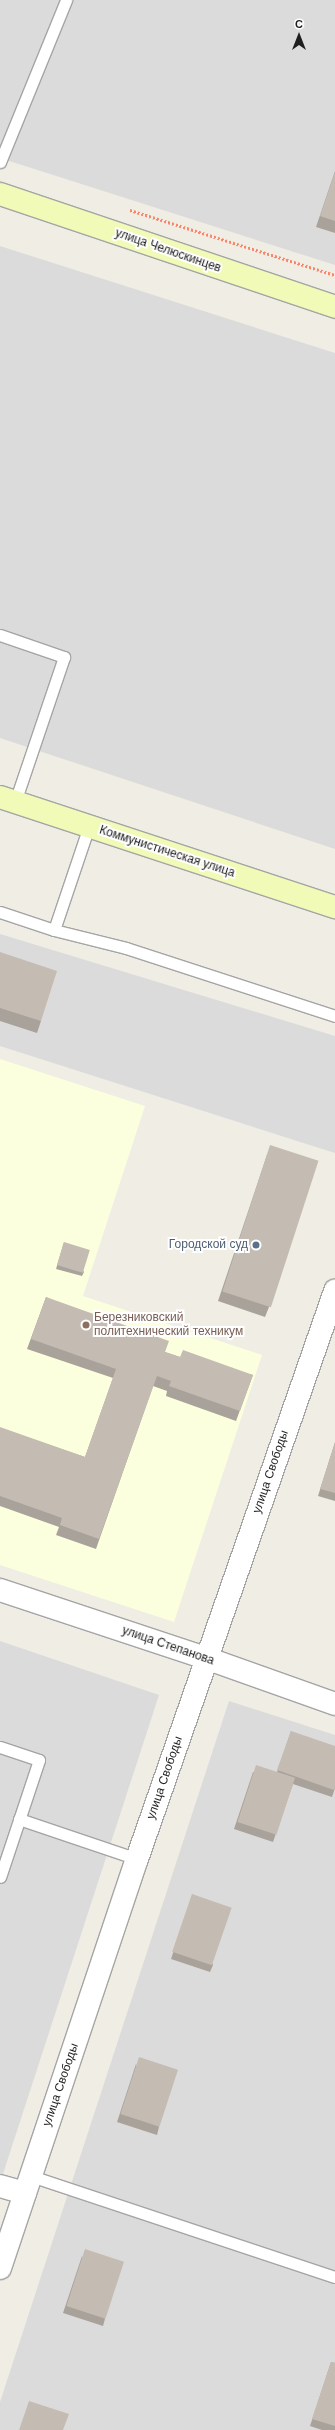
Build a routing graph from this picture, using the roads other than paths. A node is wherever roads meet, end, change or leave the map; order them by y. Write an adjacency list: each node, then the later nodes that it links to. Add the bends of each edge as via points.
1 (66, 0): 2 (lane)
2 (0, 162)
3 (0, 194): 4 (street, улица Челюскинцев)
4 (335, 307)
5 (0, 635): 6 (lane, via 64,656)
6 (8, 799): 7 (street, Коммунистическая улица)
7 (89, 826): 8 (street, Коммунистическая улица); 10 (lane)
8 (335, 907)
9 (0, 912): 10 (lane)
10 (54, 930): 11 (lane, via 126,948)
11 (335, 1016)
12 (335, 1291): 14 (street, улица Свободы)
13 (0, 1590): 14 (street, улица Степанова)
14 (206, 1658): 15 (street, улица Степанова); 18 (street, улица Свободы)
15 (335, 1704)
16 (0, 1747): 17 (lane, via 39,1760)
17 (19, 1819): 18 (lane); 19 (lane)
18 (137, 1859): 20 (street, улица Свободы)
19 (0, 1877)
20 (28, 2185): 21 (street); 22 (street, улица Свободы); 23 (lane)
21 (0, 2186)
22 (0, 2268)
23 (335, 2277)

